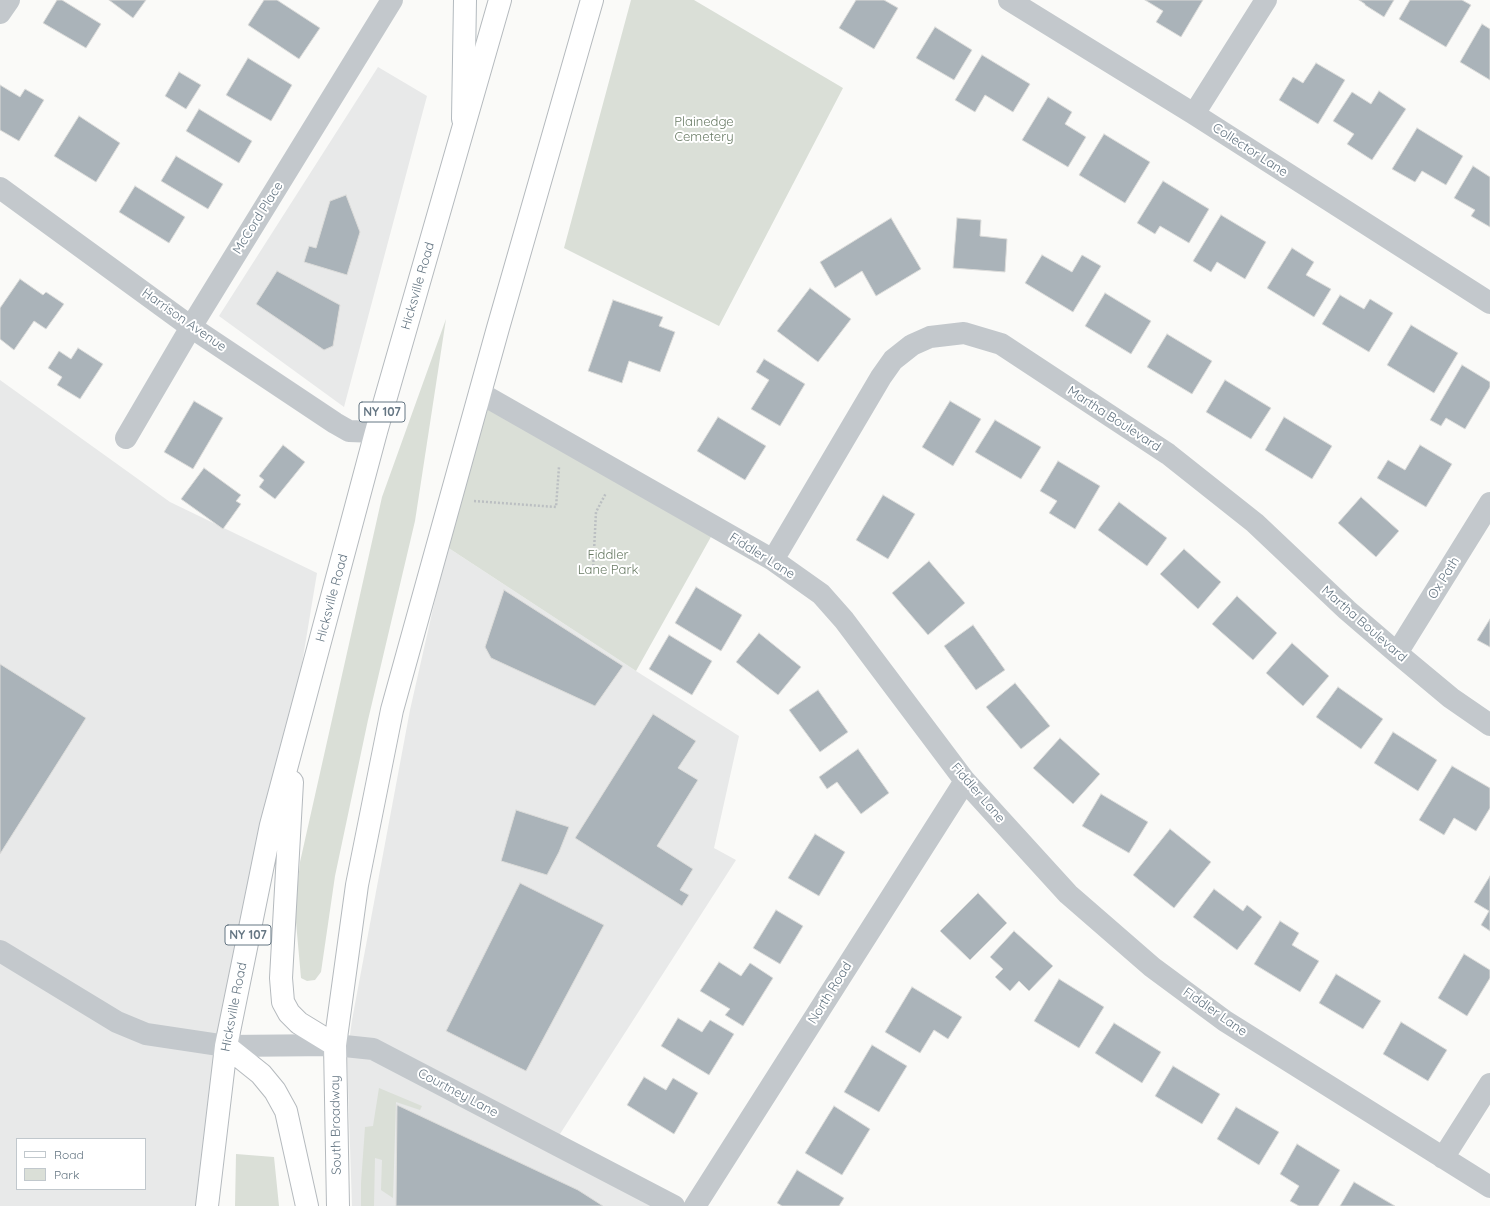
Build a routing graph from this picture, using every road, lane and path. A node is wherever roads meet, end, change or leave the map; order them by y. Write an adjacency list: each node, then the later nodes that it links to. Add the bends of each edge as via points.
1 (9, 0): 8 (street)
2 (392, 0): 13 (street, McCord Place)
3 (466, 0): 10 (main road)
4 (500, 0): 10 (main road, Hicksville Road / NY 107)
5 (592, 0): 14 (main road)
6 (1009, 0): 9 (street, Collector Lane)
7 (1266, 0): 9 (street)
8 (0, 13)
9 (1194, 114): 12 (street, Collector Lane)
10 (462, 131): 15 (main road, Hicksville Road / NY 107)
11 (0, 188): 13 (street, Harrison Avenue)
12 (1490, 303)
13 (191, 327): 15 (street, Harrison Avenue, via 349,431); 16 (street, McCord Place)
14 (480, 394): 17 (street, Fiddler Lane); 19 (main road)
15 (376, 432): 25 (main road, Hicksville Road / NY 107)
16 (126, 438)
17 (561, 440): 18 (street, Fiddler Lane); 19 (path, via 556,507)
18 (617, 472): 21 (street, Fiddler Lane); 22 (path, via 596,512)
19 (450, 499): 28 (main road, via 392,710 357,885)
20 (1490, 503): 23 (street, Ox Path)
21 (773, 560): 23 (street, Martha Boulevard, via 881,376 893,360 912,344 930,337 964,333 1001,344 1168,454 1255,523 1347,610); 26 (street, Fiddler Lane, via 820,594 844,620)
22 (593, 570)
23 (1397, 653): 24 (street, Martha Boulevard, via 1451,698)
24 (1490, 726)
25 (294, 735): 28 (main road, via 281,978 284,1002 289,1013 299,1023); 29 (main road, Hicksville Road / NY 107, via 271,825)
26 (965, 781): 31 (street, Fiddler Lane, via 1068,894 1152,967 1225,1020); 37 (street, North Road)
27 (0, 951): 29 (street, Courtney Lane, via 117,1022 146,1034)
28 (335, 1045): 29 (street, Courtney Lane); 35 (main road, South Broadway); 36 (street, Courtney Lane, via 373,1049)
29 (226, 1046): 33 (main road, Hicksville Road / NY 107); 34 (main road, via 261,1074 275,1091 286,1111)
30 (1490, 1084): 31 (street)
31 (1444, 1158): 32 (street, Fiddler Lane)
32 (1490, 1187)
33 (207, 1206)
34 (307, 1206)
35 (338, 1206)
36 (674, 1206)
37 (695, 1206)

